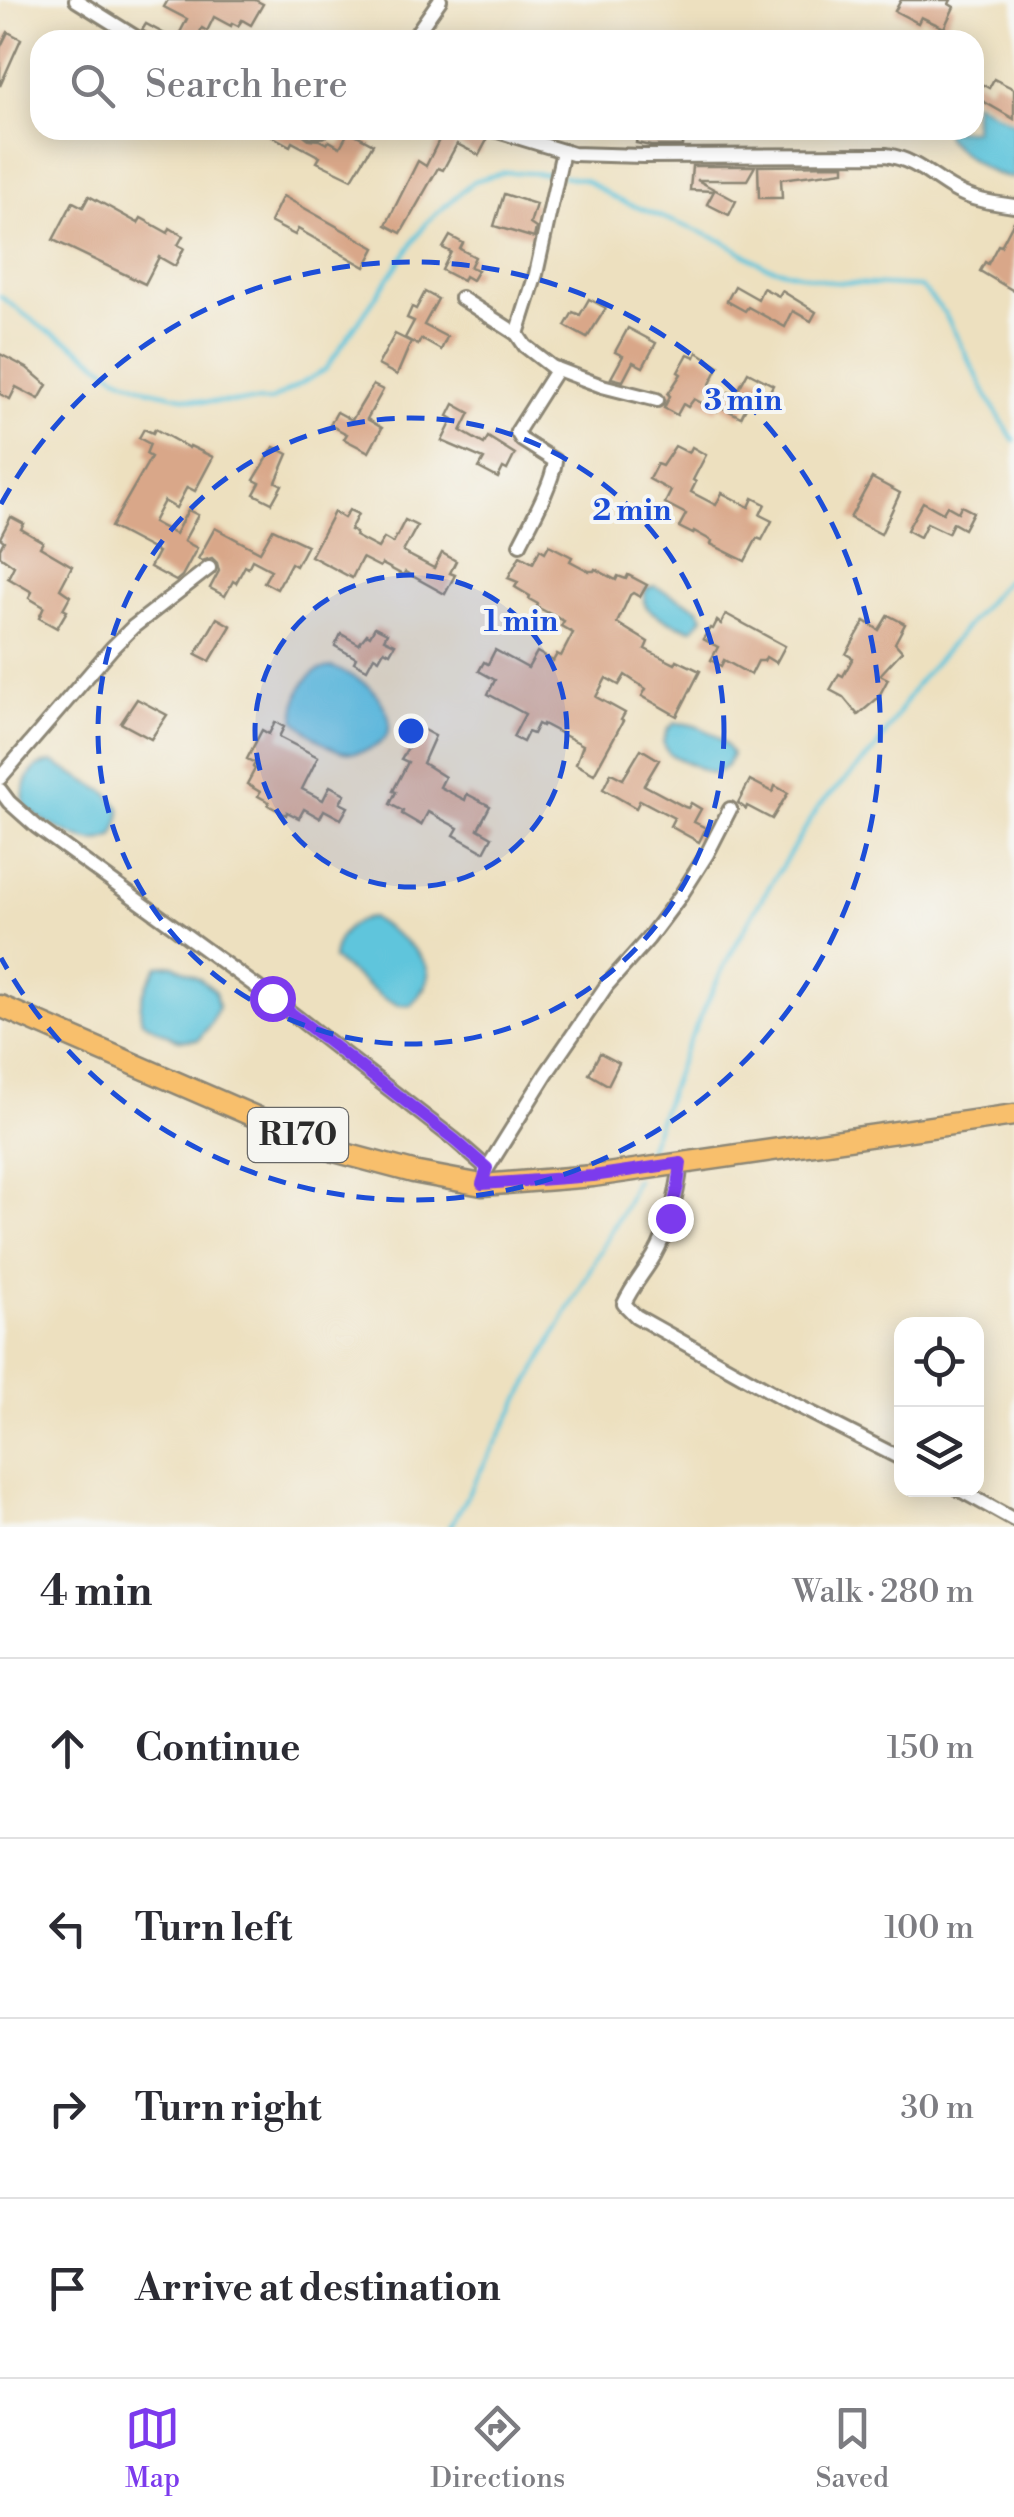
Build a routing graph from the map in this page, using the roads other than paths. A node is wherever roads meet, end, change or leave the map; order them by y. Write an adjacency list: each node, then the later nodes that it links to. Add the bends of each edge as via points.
1 (76, 0): 3 (street)
2 (440, 0): 4 (street)
3 (124, 30)
4 (419, 30)
5 (520, 140): 6 (street)
6 (562, 156): 7 (street, via 886,155 985,203); 9 (street)
7 (1014, 206)
8 (461, 298): 9 (street)
9 (517, 334): 10 (street)
10 (557, 369): 11 (street); 12 (street, via 517,432 555,461)
11 (657, 400)
12 (520, 544)
13 (209, 568): 14 (street, via 112,648)
14 (0, 778)
15 (0, 790): 20 (street, via 37,827 455,1140)
16 (730, 809): 20 (street, via 680,895 606,985)
17 (0, 1006): 20 (main road, R170, via 334,1151 413,1172)
18 (1014, 1116): 19 (main road, R170)
19 (681, 1163): 20 (main road, R170); 21 (street, via 670,1218 624,1304)
20 (484, 1176)
21 (894, 1456)
22 (973, 1497): 23 (street)
23 (1014, 1520)

